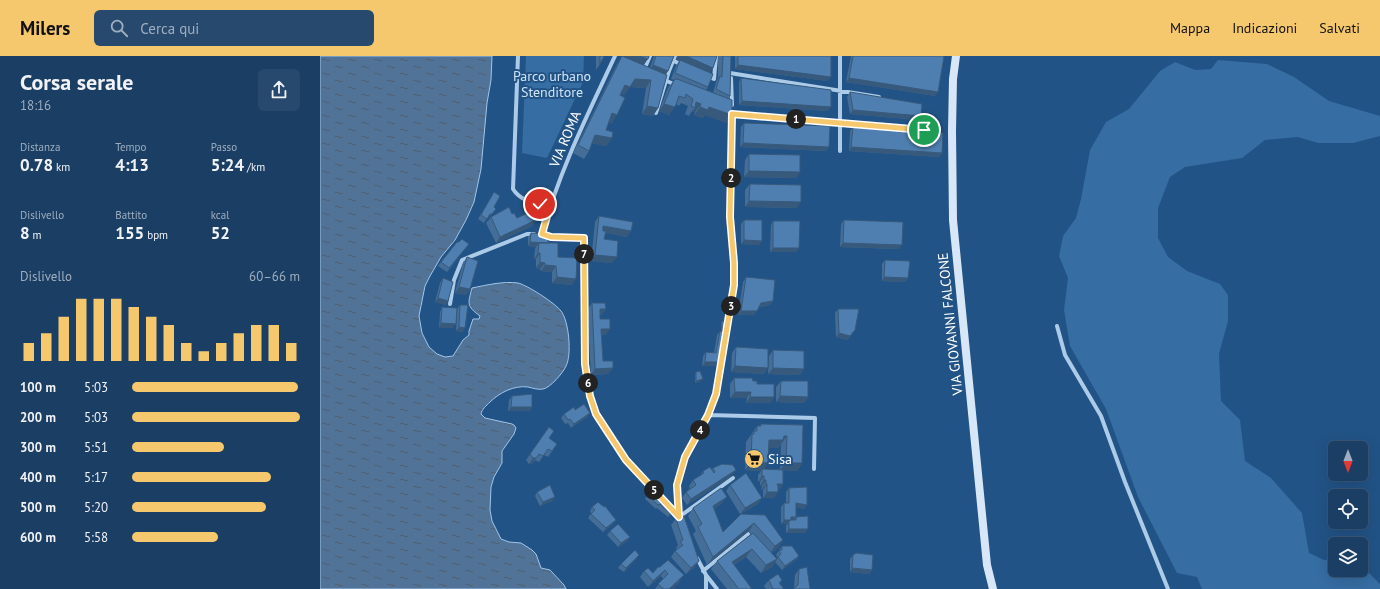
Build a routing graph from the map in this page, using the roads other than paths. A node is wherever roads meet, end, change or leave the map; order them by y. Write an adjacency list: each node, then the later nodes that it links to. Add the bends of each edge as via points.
1 (518, 56): 28 (street, via 513,189 529,202)
2 (650, 56): 12 (street)
3 (716, 56): 14 (street, via 714,79)
4 (840, 56): 19 (street)
5 (956, 56): 45 (street, VIA GIOVANNI FALCONE, via 952,116 953,220 987,565)
6 (615, 57): 8 (street); 28 (street, VIA ROMA, via 570,152)
7 (674, 58): 9 (street); 17 (street)
8 (619, 61)
9 (687, 67)
10 (730, 67): 13 (street)
11 (637, 69): 12 (street)
12 (643, 71): 15 (street)
13 (730, 72): 19 (street); 22 (street)
14 (700, 73)
15 (649, 74)
16 (655, 76): 17 (street)
17 (667, 81): 18 (street); 23 (street)
18 (681, 87)
19 (840, 90): 20 (street); 25 (street)
20 (884, 98)
21 (725, 104): 22 (street)
22 (732, 107): 24 (street)
23 (656, 113)
24 (732, 114): 25 (street); 32 (street, via 730,217 734,285 716,394)
25 (840, 123): 26 (street); 27 (street)
26 (924, 130)
27 (840, 151)
28 (550, 206): 29 (street, VIA ROMA)
29 (542, 234): 30 (street, via 527,234 462,260 454,280); 35 (street, via 551,237 584,238 585,364 590,396 596,414 626,460)
30 (450, 304)
31 (1057, 326): 46 (street, via 1065,355 1101,416)
32 (708, 415): 33 (street, via 815,418); 37 (street, via 685,457 677,485)
33 (814, 469)
34 (733, 478): 37 (street)
35 (660, 497)
36 (670, 506): 37 (street)
37 (679, 517): 38 (street)
38 (682, 524)
39 (748, 534): 41 (street)
40 (694, 551): 41 (street)
41 (703, 571): 42 (street)
42 (706, 575): 43 (street); 44 (street)
43 (706, 589)
44 (717, 589)
45 (993, 589)
46 (1168, 589)

